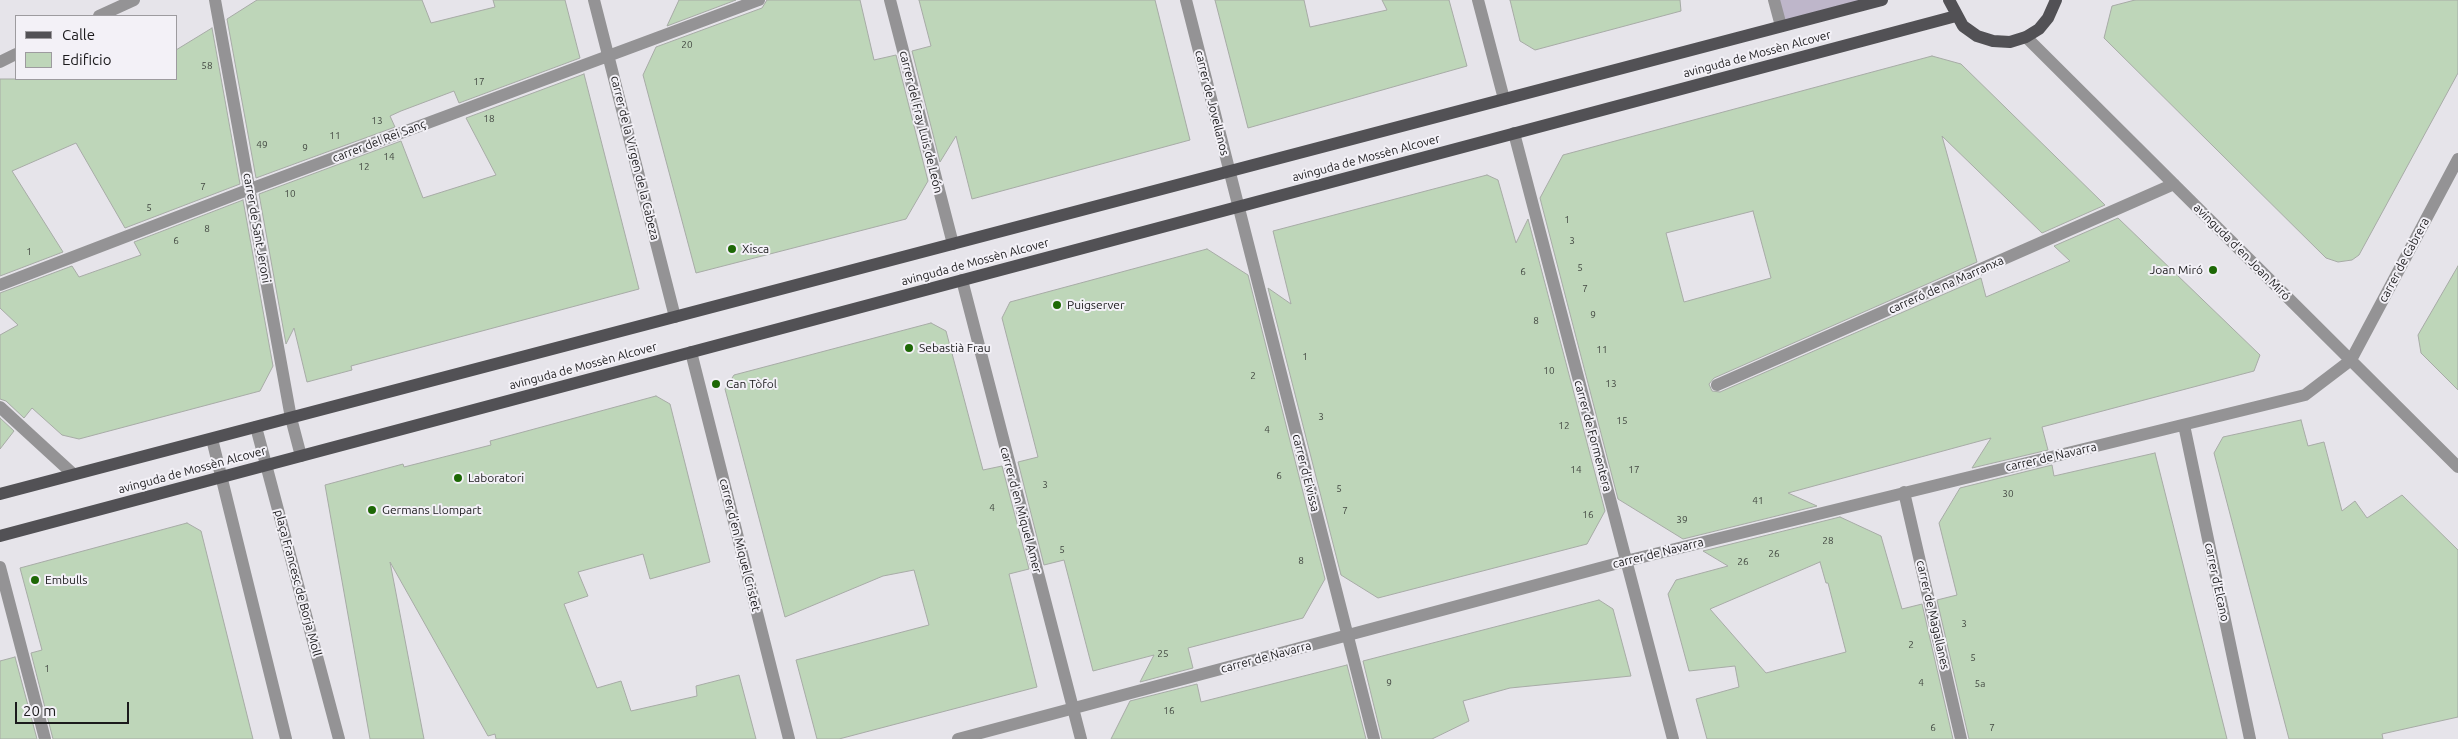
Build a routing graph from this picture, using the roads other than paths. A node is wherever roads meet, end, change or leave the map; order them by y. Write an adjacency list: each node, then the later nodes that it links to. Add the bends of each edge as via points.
1 (134, 0): 12 (street)
2 (215, 0): 24 (street, carrer de Sant Jeroni)
3 (594, 0): 17 (street, carrer de la Virgen de la Cabeza)
4 (759, 0): 17 (street, carrer del Rei Sanç)
5 (890, 0): 26 (street, carrer del Fray Luis de León)
6 (1186, 0): 22 (street, carrer de Jovellanos)
7 (1478, 0): 19 (street)
8 (1774, 0): 14 (street)
9 (1882, 0): 14 (main road, avinguda de Mossèn Alcover)
10 (1949, 0): 13 (main road)
11 (2056, 0): 15 (main road, via 2048,18)
12 (101, 15)
13 (1956, 16): 15 (main road, via 1977,36 1993,41 2010,42); 20 (main road, avinguda de Mossèn Alcover)
14 (1781, 26): 19 (main road, avinguda de Mossèn Alcover)
15 (2026, 37): 23 (street, avinguda d'en Joan Miró)
16 (15, 54): 18 (street)
17 (608, 54): 24 (street, carrer del Rei Sanç); 29 (street, carrer de la Virgen de la Cabeza)
18 (0, 62)
19 (1504, 99): 22 (main road, avinguda de Mossèn Alcover)
20 (1514, 133): 25 (main road, avinguda de Mossèn Alcover); 46 (street, carrer de Formentera)
21 (2458, 159): 31 (street, carrer de Cabrera)
22 (1230, 171): 25 (street, carrer de Jovellanos); 26 (main road, avinguda de Mossèn Alcover)
23 (2174, 184): 31 (street, avinguda d'en Joan Miró); 32 (street, carreró de na Marranxa)
24 (250, 189): 28 (street, carrer del Rei Sanç); 34 (street, carrer de Sant Jeroni)
25 (1238, 206): 27 (main road, avinguda de Mossèn Alcover); 48 (street, carrer d'Eivissa)
26 (953, 244): 29 (main road, avinguda de Mossèn Alcover)
27 (962, 280): 30 (main road, avinguda de Mossèn Alcover); 49 (street, carrer d'en Miquel Amer)
28 (0, 285)
29 (675, 317): 34 (main road, avinguda de Mossèn Alcover)
30 (691, 352): 38 (main road, avinguda de Mossèn Alcover); 53 (street, carrer d'en Miquel Cristet)
31 (2350, 360): 35 (street, carrer de Navarra, via 2305,395); 40 (street, avinguda d'en Joan Miró)
32 (1717, 385)
33 (0, 407): 41 (street)
34 (291, 418): 36 (main road, avinguda de Mossèn Alcover); 38 (street, carrer de Sant Jeroni)
35 (2184, 425): 43 (street, carrer de Navarra); 59 (street, carrer d'Elcano)
36 (256, 427): 37 (main road, avinguda de Mossèn Alcover); 39 (street, plaça Francesc de Borja Moll)
37 (212, 439): 41 (main road, avinguda de Mossèn Alcover); 42 (street)
38 (301, 456): 39 (main road, avinguda de Mossèn Alcover)
39 (267, 465): 42 (main road, avinguda de Mossèn Alcover); 52 (street, plaça Francesc de Borja Moll)
40 (2458, 467)
41 (73, 474): 44 (main road, avinguda de Mossèn Alcover)
42 (220, 477): 45 (main road, avinguda de Mossèn Alcover); 51 (street)
43 (1904, 492): 46 (street, carrer de Navarra); 58 (street, carrer de Magallanes)
44 (0, 494)
45 (0, 536)
46 (1626, 561): 48 (street, carrer de Navarra); 57 (street, carrer de Formentera)
47 (0, 567): 50 (street)
48 (1348, 635): 49 (street, carrer de Navarra); 56 (street, carrer d'Eivissa)
49 (1073, 708): 54 (street, carrer de Navarra); 55 (street, carrer d'en Miquel Amer)
50 (45, 739)
51 (286, 739)
52 (339, 739)
53 (789, 739)
54 (958, 739)
55 (1081, 739)
56 (1374, 739)
57 (1673, 739)
58 (1961, 739)
59 (2250, 739)

